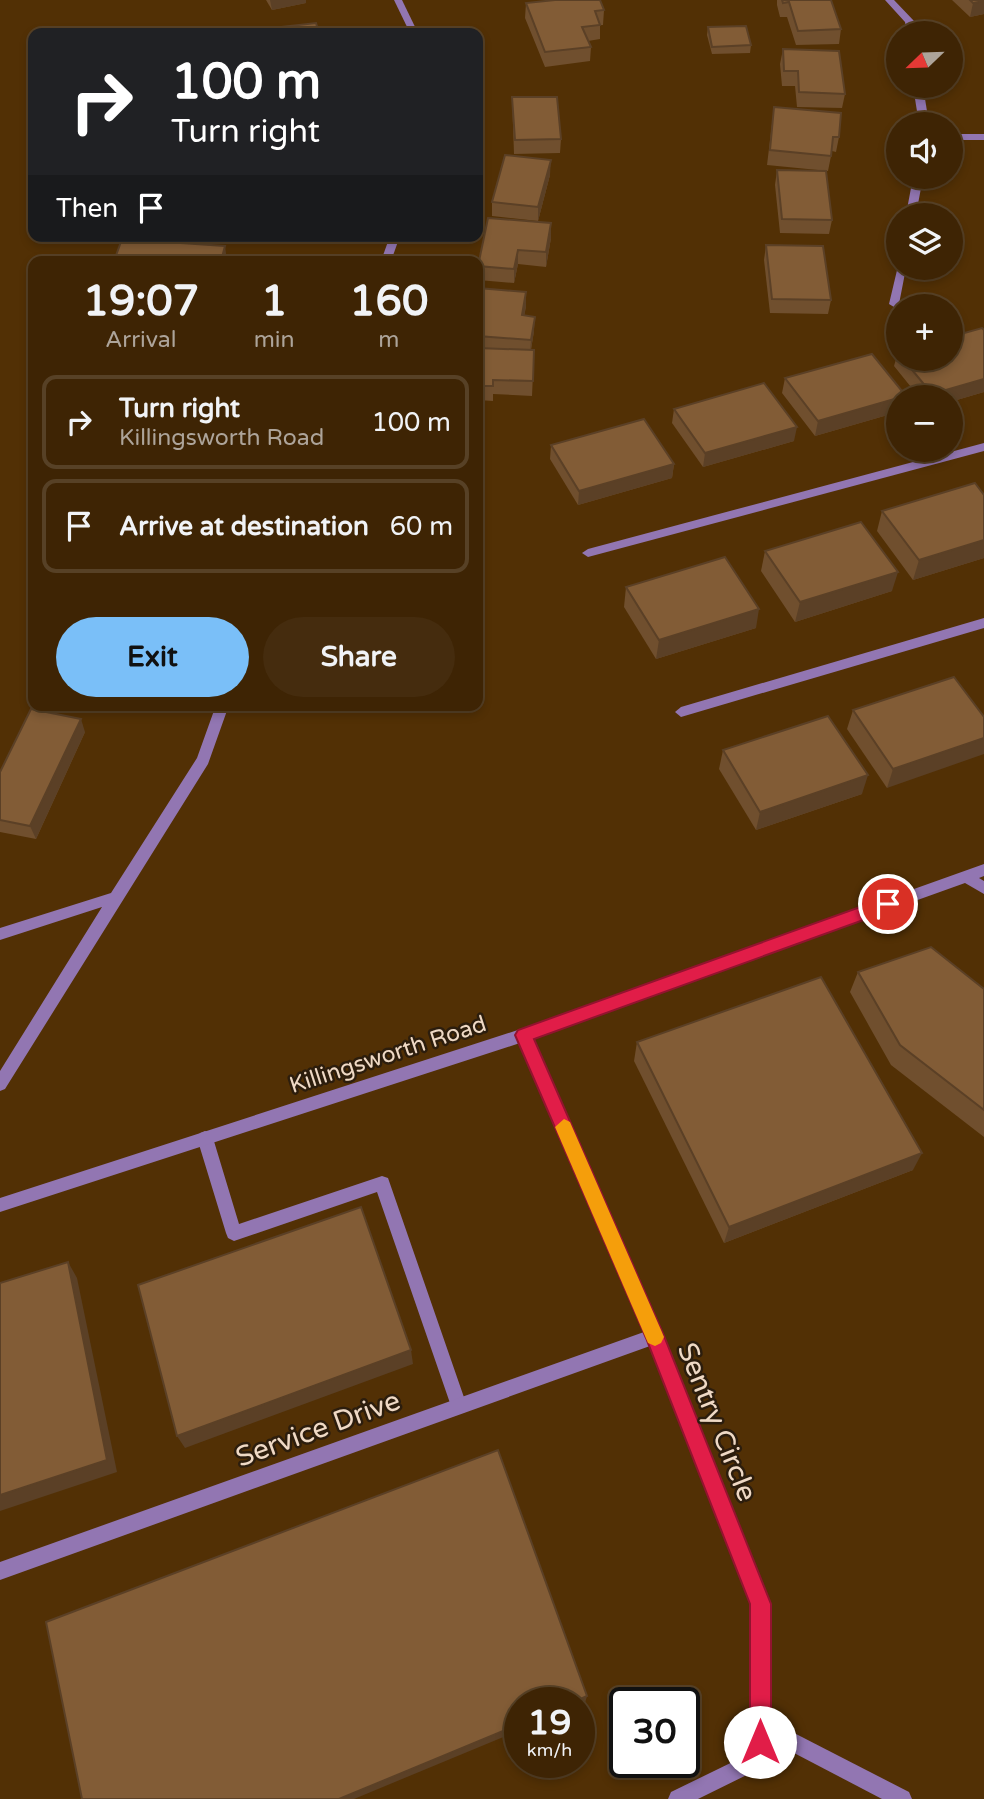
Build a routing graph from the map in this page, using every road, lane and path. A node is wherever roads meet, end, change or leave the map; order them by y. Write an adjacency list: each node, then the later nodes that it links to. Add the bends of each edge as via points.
1 (398, 0): 4 (street)
2 (889, 0): 3 (street)
3 (909, 21)
4 (412, 28)
5 (963, 137): 6 (street)
6 (984, 137)
7 (984, 447): 8 (street)
8 (588, 553)
9 (984, 623): 11 (street)
10 (221, 711): 15 (street, via 203,761)
11 (681, 712)
12 (984, 870): 13 (street, Killingsworth Road)
13 (966, 876): 14 (street); 17 (street, Killingsworth Road)
14 (984, 888)
15 (116, 897): 16 (street); 18 (street)
16 (0, 934)
17 (524, 1035): 19 (street, Killingsworth Road); 21 (street, Sentry Circle)
18 (0, 1084)
19 (205, 1139): 20 (street, Killingsworth Road); 22 (street, via 234,1233 382,1183)
20 (0, 1205)
21 (654, 1336): 22 (street, Service Drive); 24 (street, Sentry Circle, via 760,1604)
22 (459, 1406): 23 (street, Service Drive)
23 (0, 1571)
24 (761, 1725): 25 (street, Sentry Circle, via 760,1758); 26 (street)
25 (678, 1799)
26 (902, 1799)

